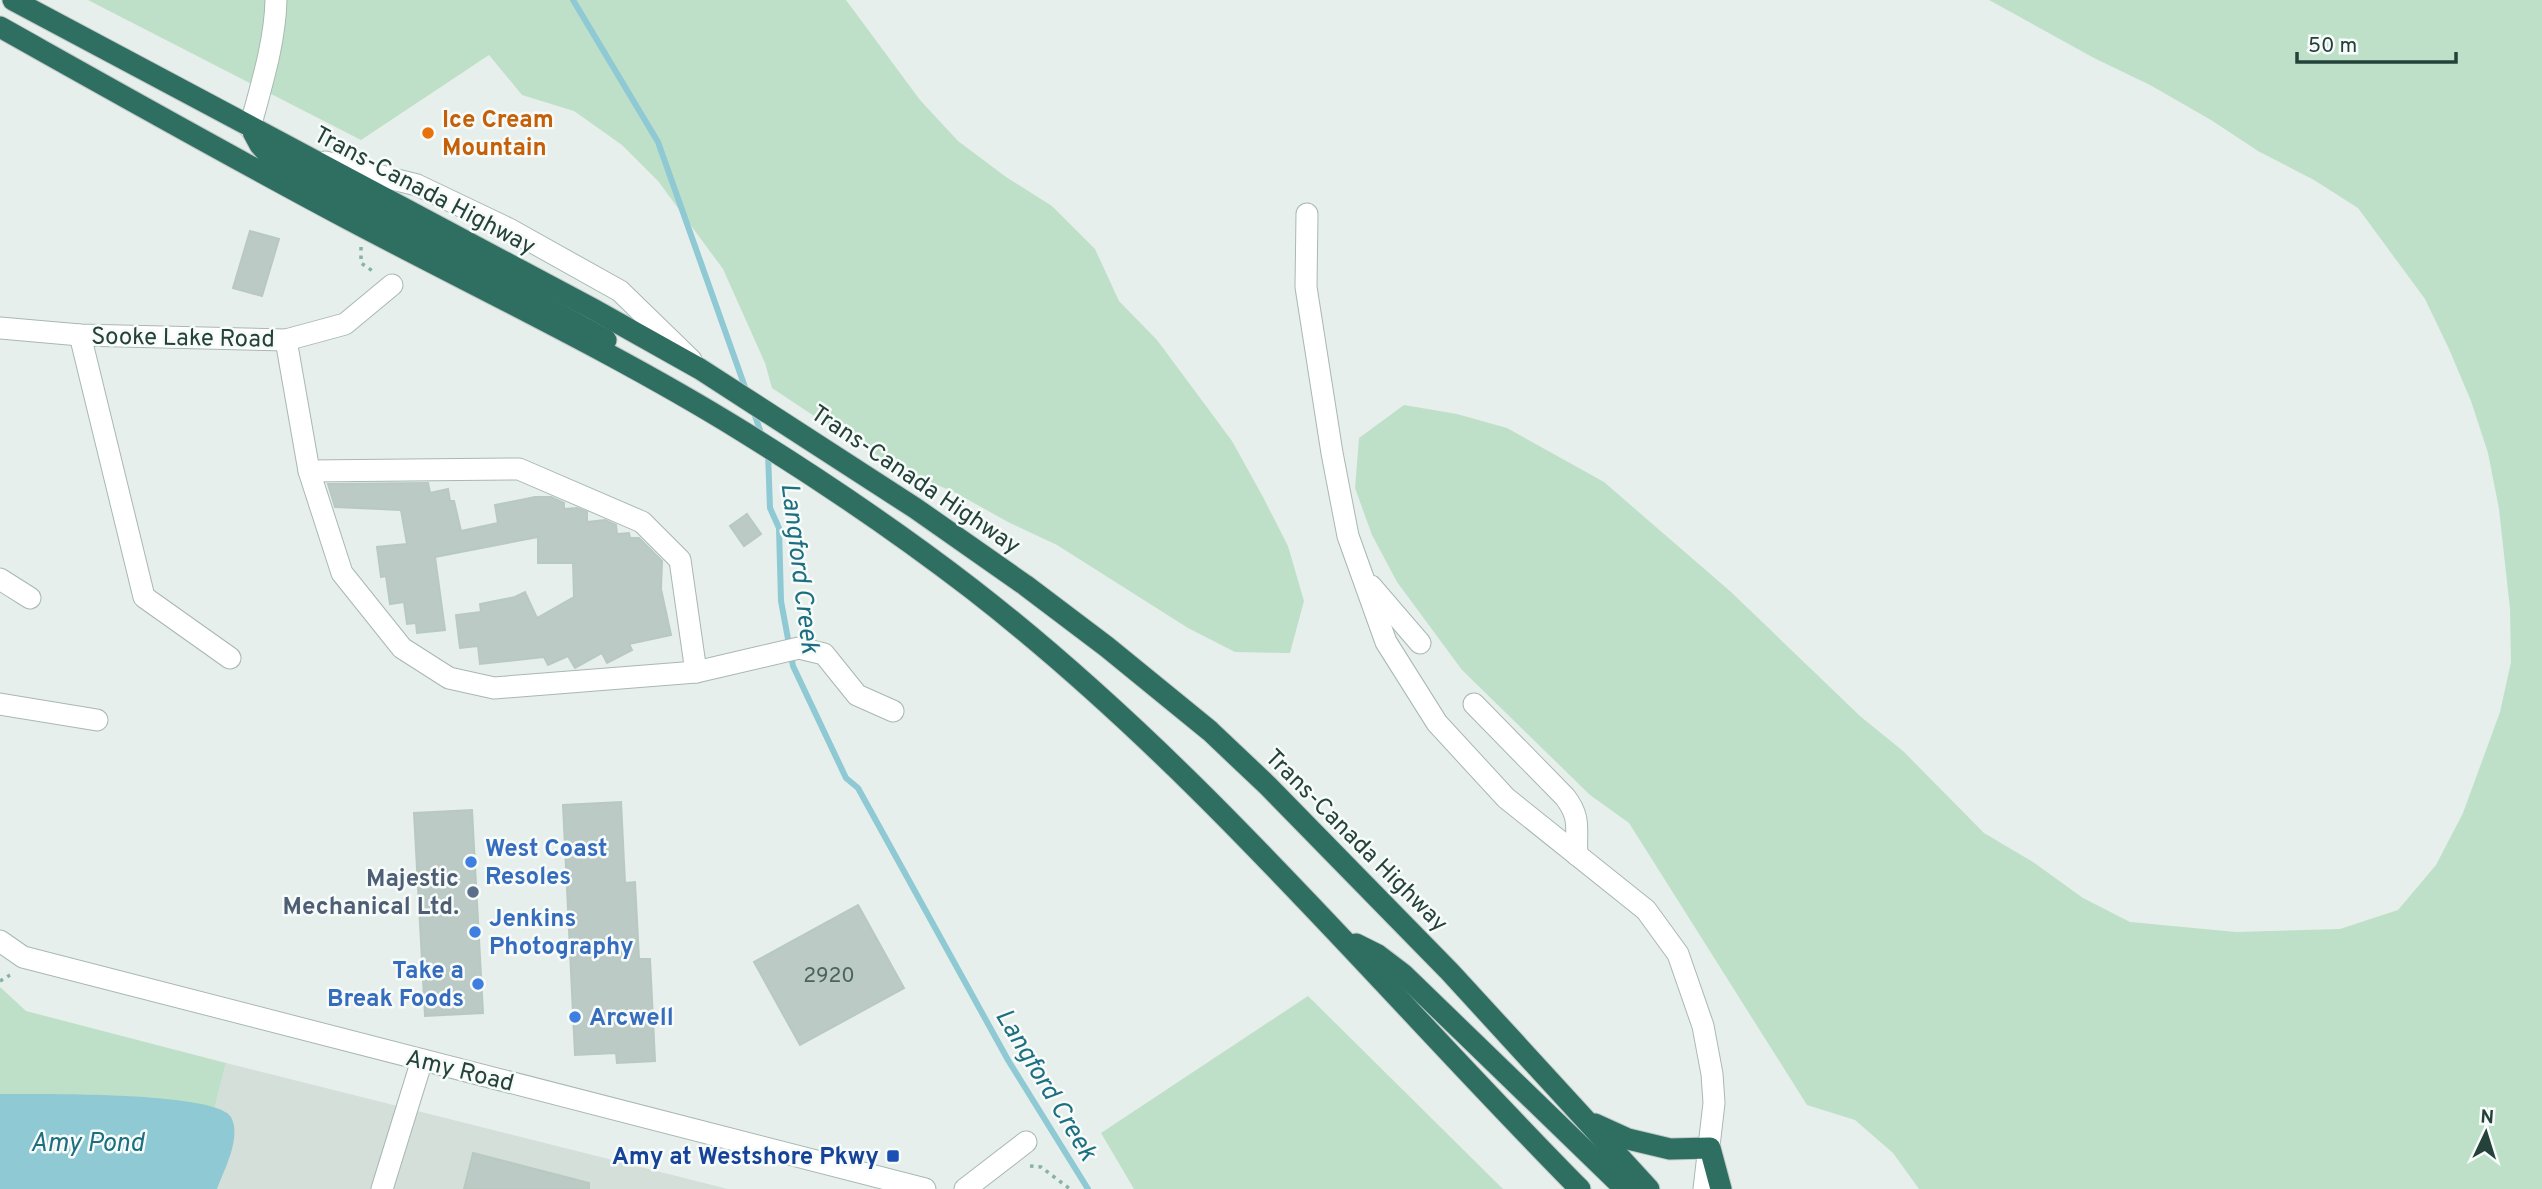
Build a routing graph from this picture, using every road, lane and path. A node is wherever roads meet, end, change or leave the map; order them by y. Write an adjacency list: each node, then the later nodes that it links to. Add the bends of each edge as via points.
1 (13, 0): 4 (highway, Trans-Canada Highway)
2 (276, 0): 4 (street, via 273,34)
3 (0, 27): 7 (highway)
4 (250, 128): 5 (highway, Trans-Canada Highway); 13 (highway, via 270,155 614,344 685,388)
5 (308, 158): 12 (highway, Trans-Canada Highway); 12 (street, via 418,185 509,229 621,291)
6 (1307, 214): 15 (street, via 1306,287 1348,536)
7 (349, 220): 8 (path, via 360,243 361,263); 13 (highway)
8 (392, 285): 11 (street, Sooke Lake Road, via 345,324)
9 (0, 328): 10 (street, Sooke Lake Road)
10 (80, 335): 11 (street, Sooke Lake Road); 19 (street, via 144,597)
11 (286, 340): 14 (street)
12 (700, 369): 29 (highway, Trans-Canada Highway, via 975,550 1107,647 1210,731 1390,909)
13 (739, 429): 26 (highway, via 863,509 1078,675 1156,746)
14 (309, 471): 20 (street, via 342,573 402,648 450,678 494,688); 20 (street, via 519,469 642,522 680,560)
15 (1363, 577): 18 (street); 25 (street, via 1386,642 1437,723 1506,798)
16 (0, 579): 17 (street)
17 (30, 598)
18 (1420, 643)
19 (230, 657)
20 (696, 672): 23 (street, via 799,648 824,654 857,695)
21 (0, 704): 24 (street)
22 (1474, 704): 25 (street, via 1574,809)
23 (893, 711)
24 (97, 720)
25 (1577, 855): 31 (street, via 1646,910 1678,954 1703,1026 1714,1103)
26 (1341, 937): 33 (highway); 38 (highway, via 1378,955 1403,974)
27 (0, 942): 28 (street, Amy Road, via 23,957)
28 (422, 1060): 34 (street); 35 (street, Amy Road)
29 (1587, 1120): 31 (highway, via 1628,1139 1671,1149); 39 (highway, Trans-Canada Highway)
30 (1026, 1142): 32 (street)
31 (1710, 1148): 40 (street); 41 (highway)
32 (998, 1162): 36 (street); 37 (path, via 1041,1167)
33 (1573, 1185)
34 (382, 1189)
35 (925, 1189)
36 (965, 1189)
37 (1070, 1189)
38 (1625, 1189)
39 (1649, 1189)
40 (1704, 1189)
41 (1721, 1189)

